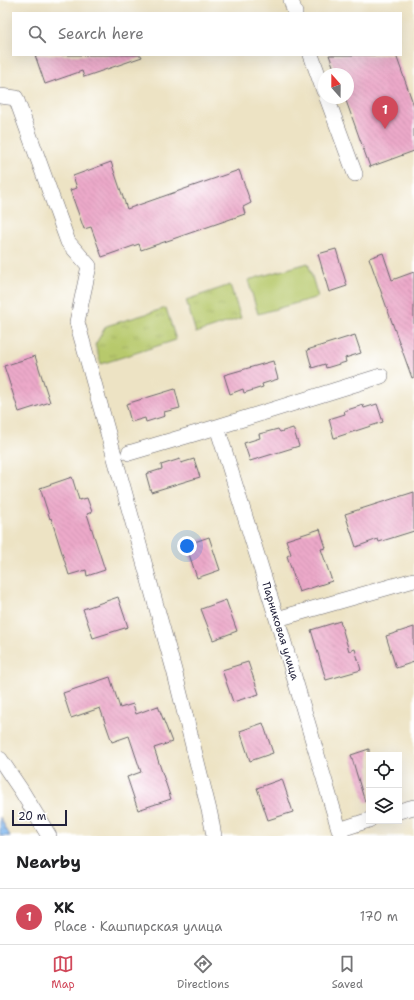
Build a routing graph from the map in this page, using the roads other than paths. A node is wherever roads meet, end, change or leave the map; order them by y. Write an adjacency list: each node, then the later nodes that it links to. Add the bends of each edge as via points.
1 (291, 0): 2 (street)
2 (295, 12)
3 (311, 56): 4 (street)
4 (318, 74)
5 (0, 96): 19 (street, via 16,98 68,242 89,266 77,322 174,670)
6 (329, 104): 7 (street)
7 (355, 174)
8 (381, 376): 9 (street)
9 (217, 428): 10 (street); 12 (street, Парниковая улица)
10 (130, 453)
11 (414, 580): 12 (street)
12 (277, 619): 17 (street, Парниковая улица)
13 (0, 759): 18 (street)
14 (414, 807): 15 (street)
15 (402, 810)
16 (366, 821): 17 (street)
17 (340, 833)
18 (49, 836)
19 (214, 836)

